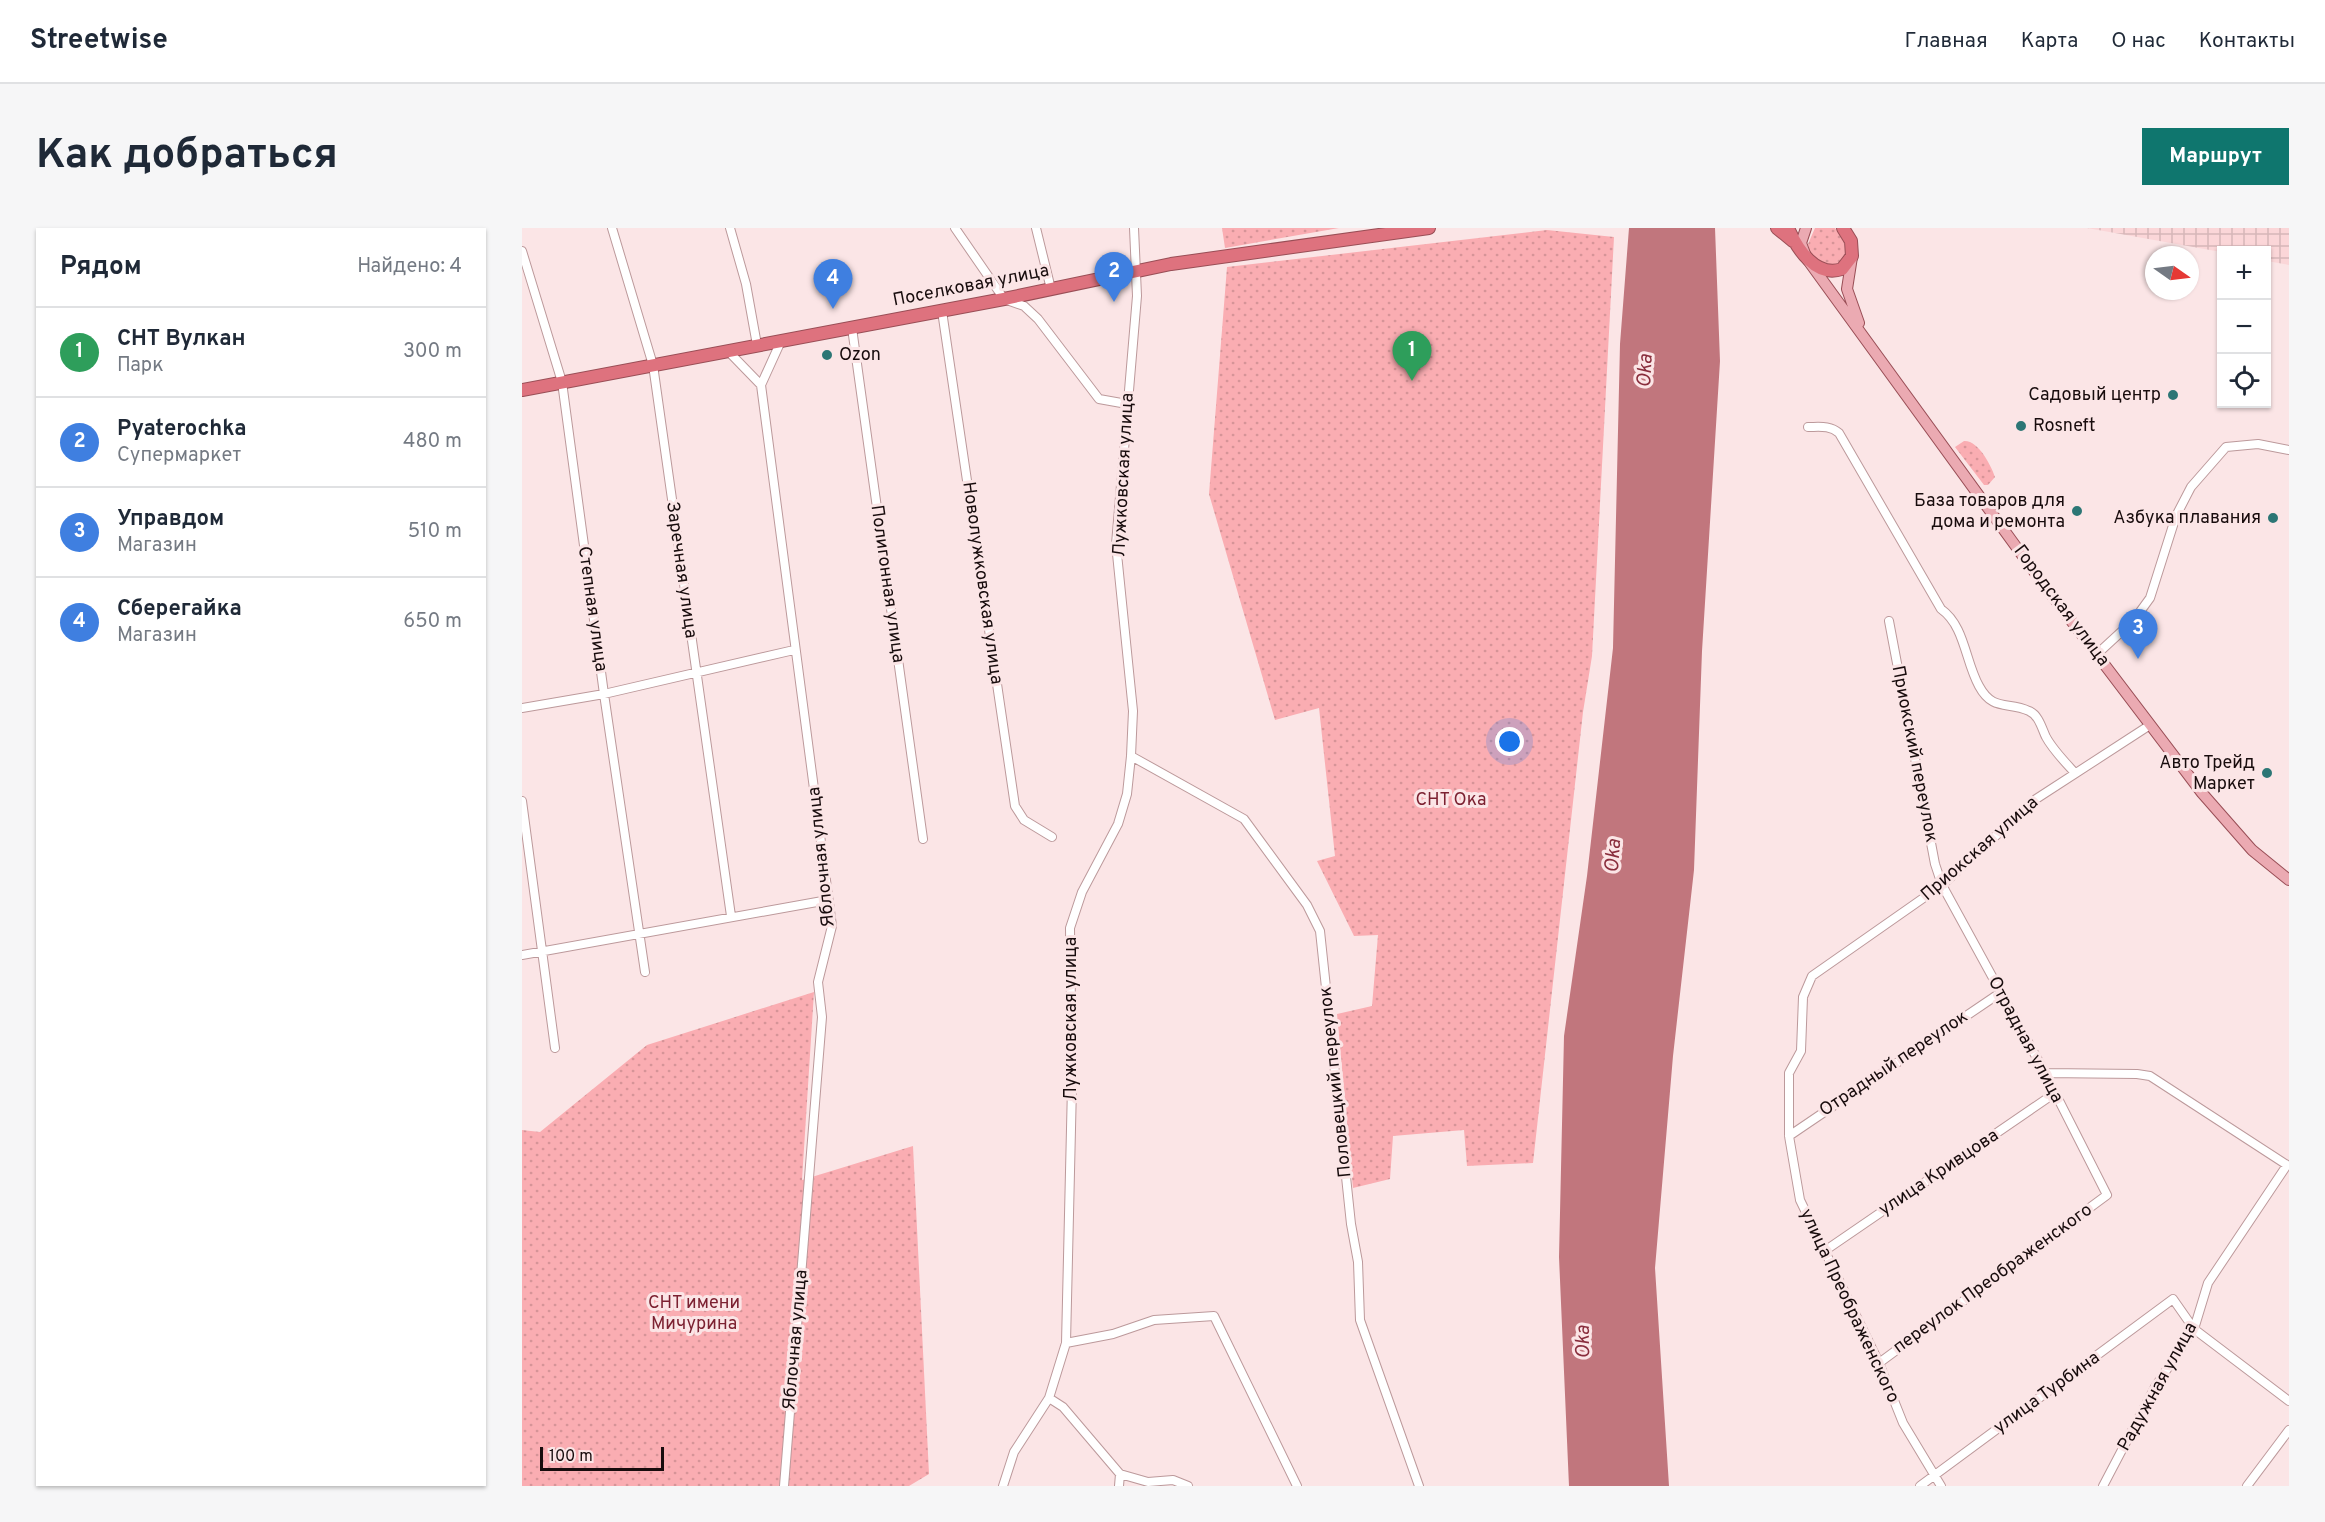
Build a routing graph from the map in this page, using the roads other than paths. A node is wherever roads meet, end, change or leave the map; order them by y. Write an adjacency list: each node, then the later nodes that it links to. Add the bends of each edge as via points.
1 (612, 228): 24 (street, Заречная улица)
2 (730, 228): 22 (street)
3 (955, 228): 17 (street)
4 (1036, 228): 16 (street)
5 (1134, 228): 15 (street, Лужковская улица)
6 (1429, 228): 15 (highway, Поселковая улица)
7 (1777, 228): 11 (highway)
8 (1788, 228): 11 (highway)
9 (1806, 228): 14 (main road, via 1801,243)
10 (1843, 228): 13 (highway, via 1851,241)
11 (1796, 243): 14 (highway)
12 (522, 251): 25 (street, Степная улица)
13 (1852, 256): 14 (highway, via 1846,267 1837,271 1819,268); 20 (main road, via 1847,289)
14 (1808, 259): 20 (main road, Городская улица)
15 (1137, 270): 16 (highway, Поселковая улица); 28 (street, Лужковская улица)
16 (1051, 289): 17 (highway, Поселковая улица)
17 (1004, 299): 18 (highway, Поселковая улица); 28 (street, via 1024,306 1038,319 1099,399)
18 (942, 311): 19 (highway, Поселковая улица); 41 (street, Новолужковская улица, via 1015,806 1024,820)
19 (852, 328): 21 (highway, Поселковая улица); 42 (street, Полигонная улица)
20 (1864, 334): 33 (main road, Городская улица)
21 (781, 341): 22 (highway, Поселковая улица); 26 (street)
22 (757, 345): 23 (highway, Поселковая улица)
23 (728, 351): 24 (highway, Поселковая улица); 26 (street)
24 (653, 365): 25 (highway, Поселковая улица); 34 (street, Заречная улица)
25 (562, 382): 27 (highway, Поселковая улица); 35 (street, Степная улица)
26 (761, 384): 32 (street, Яблочная улица)
27 (522, 390)
28 (1126, 404): 38 (street, Лужковская улица, via 1116,544 1133,711)
29 (1808, 427): 39 (street, via 1833,428 1839,433 1941,609 1953,618 1978,685 1988,699 2035,714 2048,740)
30 (2289, 450): 33 (street, via 2258,444 2226,447 2192,487 2176,516 2150,598 2134,620)
31 (1889, 621): 44 (street, Приокский переулок)
32 (794, 650): 34 (street); 45 (street, Яблочная улица, via 811,752)
33 (2096, 655): 37 (main road, Городская улица)
34 (696, 672): 35 (street); 46 (street, Заречная улица)
35 (604, 694): 36 (street); 47 (street, Степная улица)
36 (522, 708)
37 (2150, 725): 39 (street, Приокская улица); 43 (main road, Городская улица, via 2244,841)
38 (1131, 756): 60 (street, Лужковская улица, via 1127,794 1118,824 1082,892 1070,928 1072,1086); 72 (street, Половецкий переулок, via 1244,819 1306,905 1320,931 1358,1262 1360,1320)
39 (2075, 773): 44 (street, Приокская улица, via 2036,799)
40 (522, 801): 48 (street)
41 (1052, 837)
42 (923, 839)
43 (2289, 880)
44 (1942, 885): 51 (street, Приокская улица); 52 (street, Отрадная улица)
45 (828, 900): 46 (street); 67 (street, Яблочная улица, via 832,926 818,982 822,1017)
46 (731, 916): 47 (street)
47 (639, 935): 48 (street); 50 (street, Степная улица)
48 (542, 951): 49 (street); 53 (street)
49 (522, 955)
50 (645, 972)
51 (1812, 976): 56 (street, улица Преображенского, via 1803,997 1801,1051 1789,1073)
52 (2000, 993): 54 (street, Отрадная улица); 56 (street, Отрадный переулок)
53 (555, 1048)
54 (2044, 1073): 55 (street, Отрадная улица); 59 (street, Радужная улица, via 2150,1076 2287,1165 2208,1283)
55 (2055, 1093): 57 (street, Отрадная улица); 58 (street, улица Кривцова)
56 (1789, 1136): 58 (street, улица Преображенского, via 1800,1200)
57 (2107, 1195): 61 (street, переулок Преображенского)
58 (1823, 1252): 61 (street, улица Преображенского)
59 (2194, 1329): 63 (street); 66 (street, улица Турбина, via 2173,1299); 75 (street, Радужная улица, via 2155,1387)
60 (1066, 1343): 62 (street, Лужковская улица); 71 (street, via 1113,1334 1154,1320 1214,1316)
61 (1879, 1363): 66 (street, улица Преображенского, via 1903,1423)
62 (1049, 1398): 65 (street, via 1063,1407); 68 (street, Лужковская улица, via 1014,1452)
63 (2289, 1401)
64 (2289, 1430): 76 (street)
65 (1119, 1474): 69 (street); 70 (street, via 1148,1482 1173,1480)
66 (1933, 1476): 73 (street, улица Турбина); 74 (street, улица Преображенского)
67 (784, 1486)
68 (1003, 1486)
69 (1119, 1486)
70 (1188, 1486)
71 (1297, 1486)
72 (1419, 1486)
73 (1920, 1486)
74 (1941, 1486)
75 (2103, 1486)
76 (2247, 1486)

